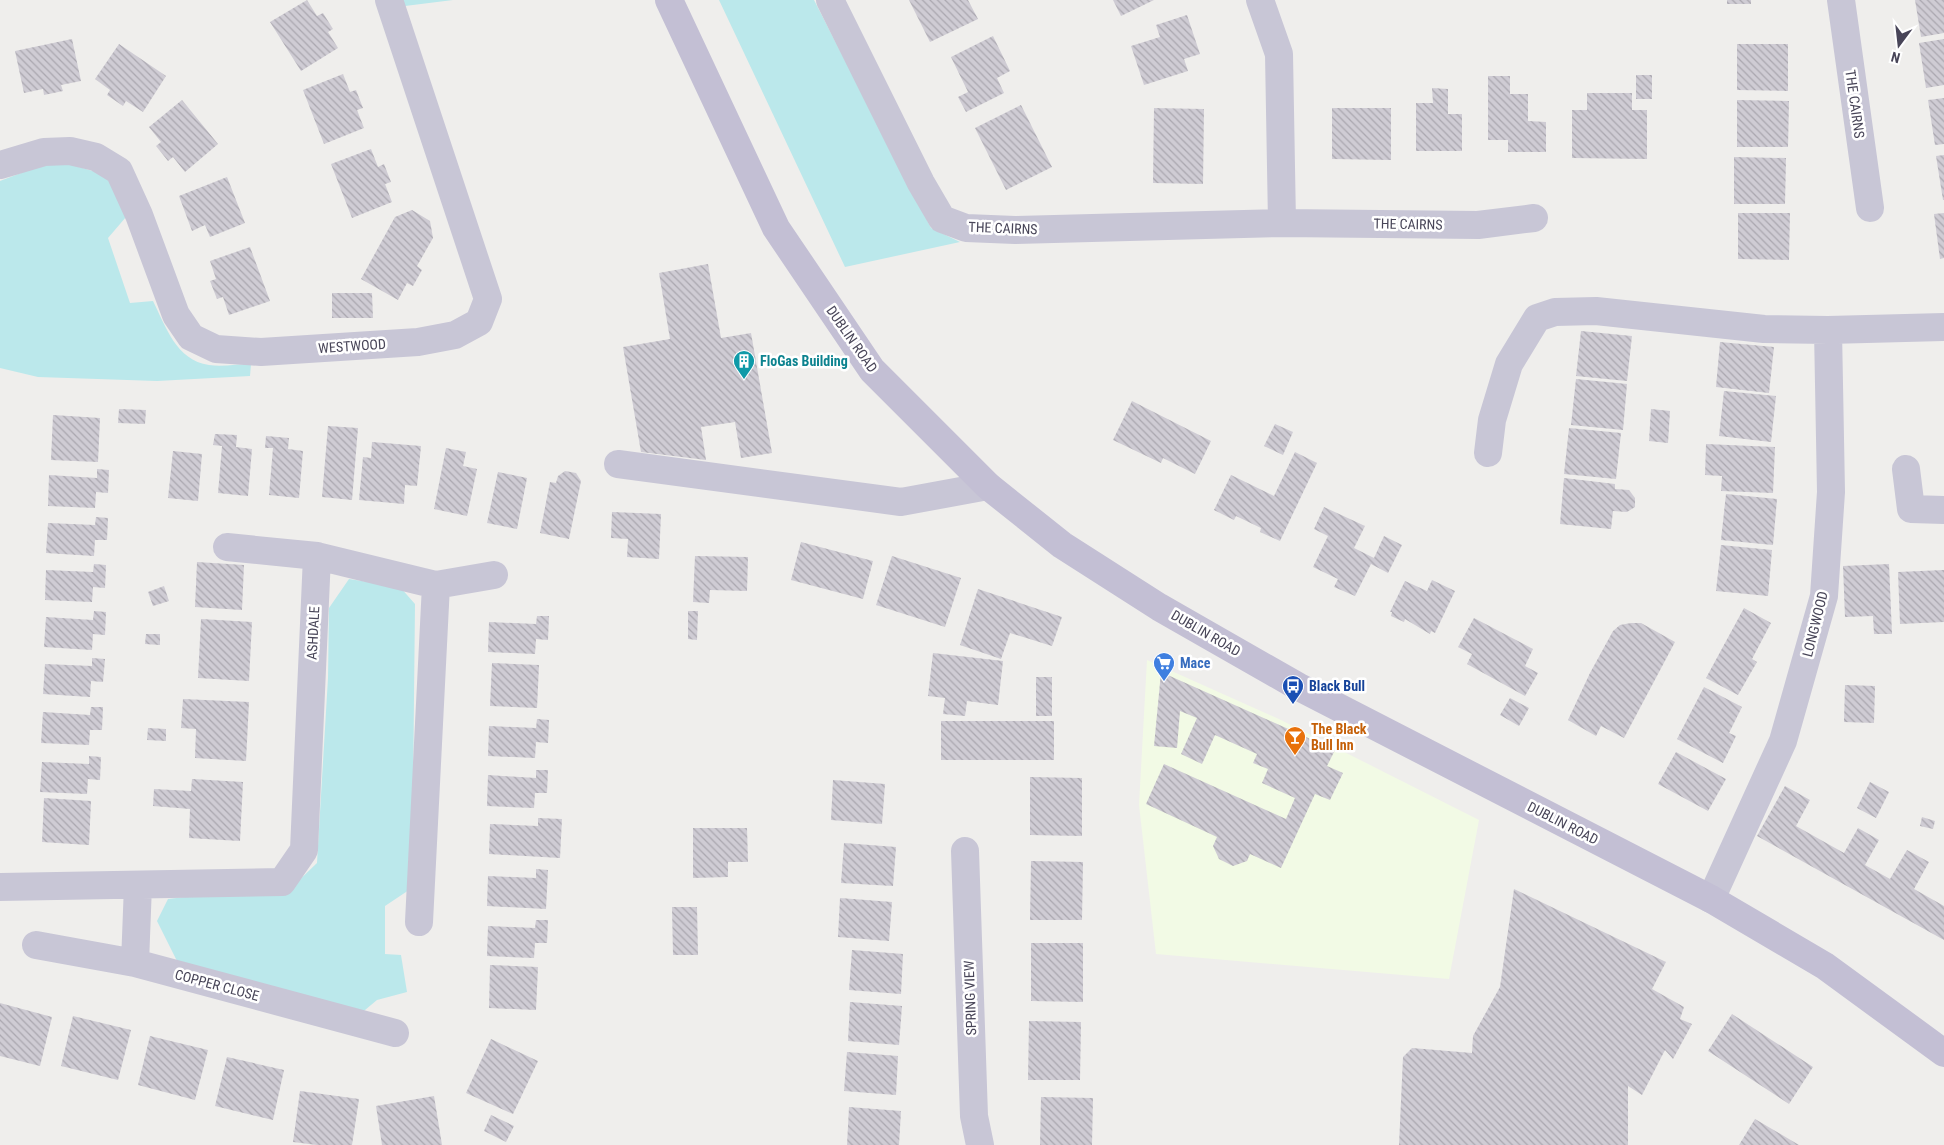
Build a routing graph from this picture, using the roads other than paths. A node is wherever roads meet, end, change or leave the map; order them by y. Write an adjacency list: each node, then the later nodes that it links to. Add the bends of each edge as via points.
1 (389, 0): 6 (street, WESTWOOD, via 488,299 479,322 455,335 418,342 261,352 216,349 191,337 176,315 119,171 96,157 70,151 44,152)
2 (669, 0): 15 (main road, DUBLIN ROAD, via 776,228 872,370)
3 (830, 0): 9 (street, THE CAIRNS, via 942,220 966,228 1015,230)
4 (1260, 0): 9 (street, via 1279,54)
5 (1841, 0): 7 (street, THE CAIRNS)
6 (0, 165)
7 (1870, 208)
8 (1534, 218): 9 (street, THE CAIRNS, via 1478,225)
9 (1282, 223)
10 (1944, 327): 11 (street)
11 (1828, 330): 12 (street, via 1764,329 1596,311 1555,312 1537,318 1509,364 1492,420); 24 (street, LONGWOOD, via 1831,492 1824,596 1783,742)
12 (1488, 453)
13 (618, 464): 15 (street, via 901,502)
14 (1906, 469): 16 (street, via 1911,509)
15 (988, 486): 24 (main road, DUBLIN ROAD, via 1062,545 1298,687)
16 (1944, 510)
17 (227, 547): 18 (street)
18 (317, 556): 20 (street); 22 (street, ASHDALE, via 304,850 282,882)
19 (494, 575): 20 (street)
20 (436, 585): 25 (street)
21 (965, 851): 30 (street, SPRING VIEW, via 974,1116)
22 (138, 885): 23 (street, ASHDALE); 27 (street)
23 (0, 887)
24 (1711, 899): 29 (main road, DUBLIN ROAD, via 1825,966)
25 (419, 922)
26 (36, 945): 27 (street, COPPER CLOSE)
27 (135, 964): 28 (street, COPPER CLOSE)
28 (396, 1033)
29 (1941, 1047)
30 (980, 1145)

